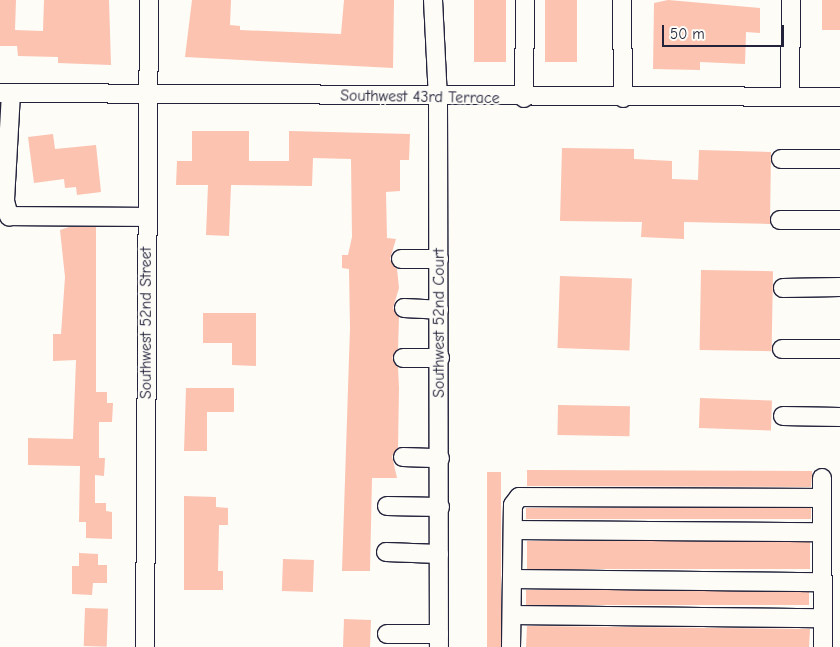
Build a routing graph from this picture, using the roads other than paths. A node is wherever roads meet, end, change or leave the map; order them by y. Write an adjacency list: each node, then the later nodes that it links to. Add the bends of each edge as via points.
1 (149, 0): 7 (street, Southwest 52nd Street)
2 (433, 0): 10 (street, Southwest 52nd Court)
3 (525, 0): 11 (street)
4 (622, 0): 12 (street)
5 (791, 0): 8 (street)
6 (5, 93): 7 (street, Southwest 43rd Terrace); 15 (street, via 5,202 9,216)
7 (147, 93): 10 (street, Southwest 43rd Terrace); 15 (street, Southwest 52nd Street)
8 (790, 96): 9 (street, Southwest 43rd Terrace); 12 (street, Southwest 43rd Terrace)
9 (840, 97)
10 (438, 98): 11 (street, Southwest 43rd Terrace); 19 (street, Southwest 52nd Court)
11 (524, 98): 12 (street, Southwest 43rd Terrace)
12 (623, 98)
13 (781, 159): 14 (street)
14 (840, 159)
15 (147, 217): 46 (street, Southwest 52nd Street)
16 (780, 220): 17 (street)
17 (840, 220)
18 (401, 259): 19 (street)
19 (439, 260): 23 (street, Southwest 52nd Court)
20 (840, 287): 21 (street)
21 (783, 288)
22 (404, 308): 23 (street)
23 (439, 310): 27 (street, Southwest 52nd Court)
24 (782, 349): 25 (street)
25 (840, 349)
26 (403, 358): 27 (street)
27 (440, 358): 31 (street, Southwest 52nd Court)
28 (783, 416): 29 (street)
29 (840, 418)
30 (403, 457): 31 (street)
31 (440, 458): 35 (street, Southwest 52nd Court)
32 (822, 478): 33 (street)
33 (821, 498): 36 (street, via 519,497 513,505); 37 (street)
34 (387, 506): 35 (street)
35 (440, 507): 39 (street, Southwest 52nd Court)
36 (513, 530): 37 (street); 40 (street)
37 (822, 532): 41 (street)
38 (386, 552): 39 (street)
39 (439, 554): 45 (street, Southwest 52nd Court)
40 (512, 580): 41 (street); 42 (street)
41 (822, 582): 43 (street)
42 (512, 615): 43 (street); 47 (street)
43 (821, 618): 48 (street)
44 (387, 634): 45 (street)
45 (439, 641)
46 (145, 647)
47 (511, 647)
48 (823, 647)

